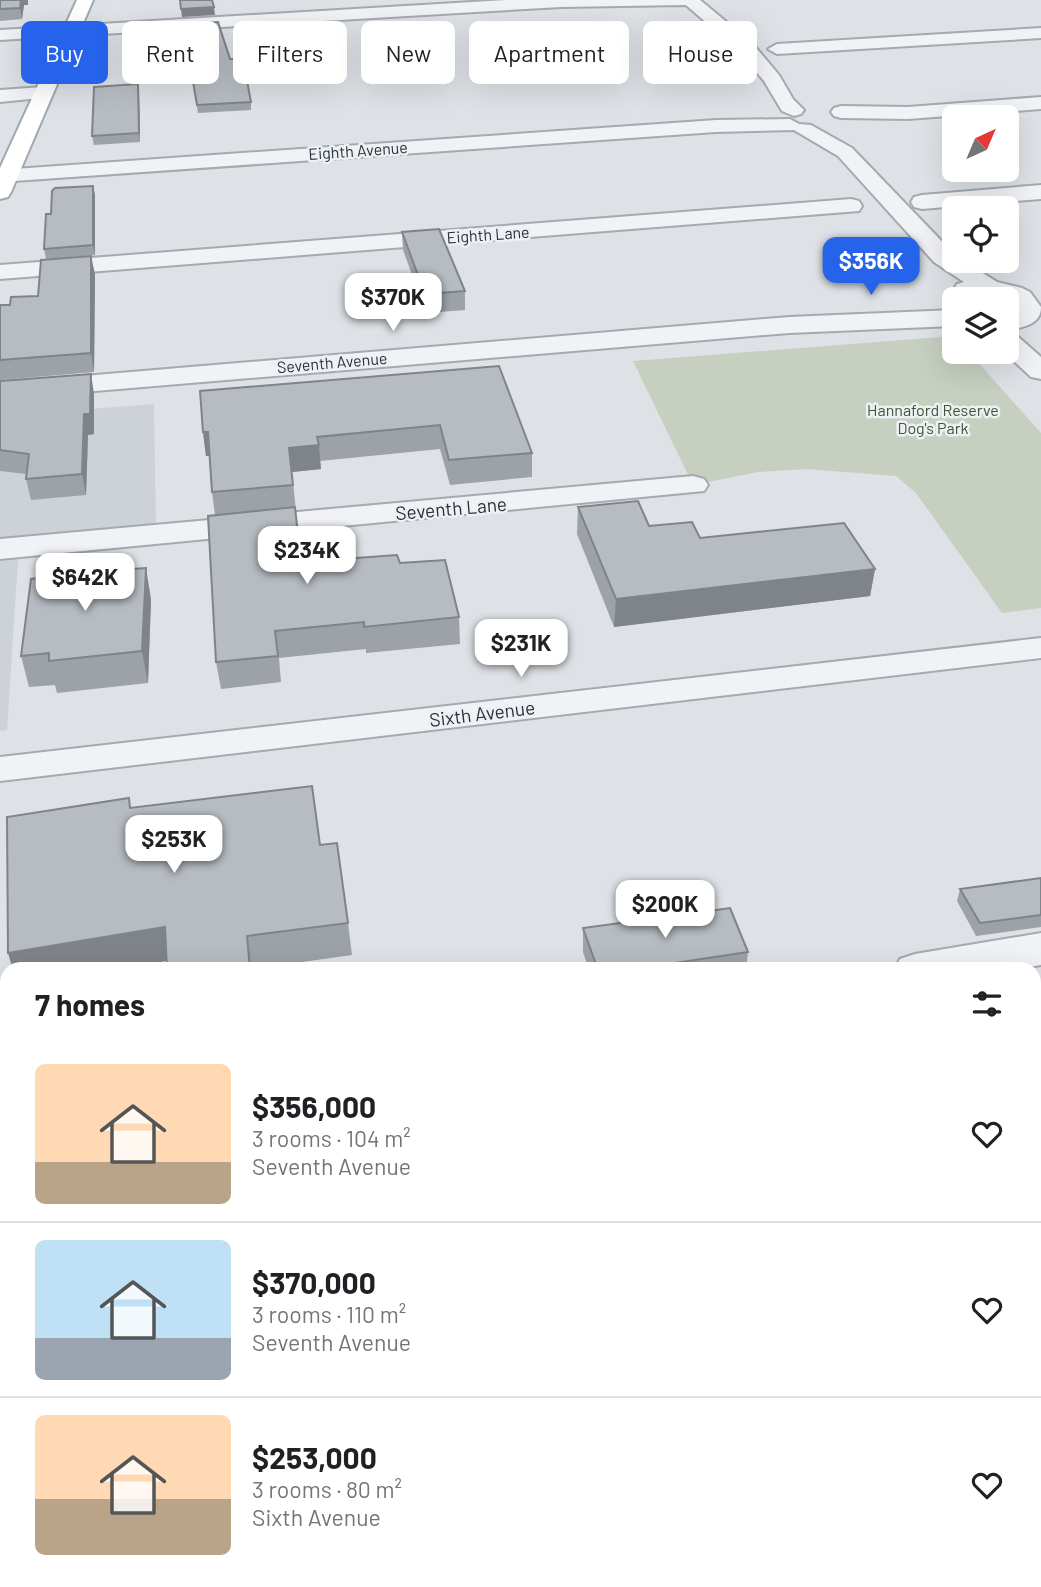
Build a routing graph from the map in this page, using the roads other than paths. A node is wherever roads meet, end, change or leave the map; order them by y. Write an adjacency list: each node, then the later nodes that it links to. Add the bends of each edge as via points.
1 (85, 0): 6 (main road)
2 (592, 0): 5 (street)
3 (685, 1): 4 (street); 5 (street); 7 (street)
4 (719, 1): 8 (street)
5 (552, 4): 9 (street)
6 (76, 21)
7 (712, 21)
8 (724, 21)
9 (108, 29)
10 (1041, 33): 13 (street)
11 (21, 34): 12 (street)
12 (0, 35)
13 (777, 49)
14 (757, 62): 19 (street, via 774,80 783,104)
15 (47, 84): 16 (main road)
16 (43, 93): 17 (street); 21 (main road)
17 (0, 96)
18 (1041, 103): 19 (street, Eighth Avenue, via 908,113 872,121)
19 (815, 116): 20 (street); 20 (street); 21 (street, Eighth Avenue)
20 (845, 152): 25 (street)
21 (2, 181)
22 (1041, 192): 23 (street)
23 (922, 202)
24 (851, 206): 26 (street, Eighth Lane)
25 (942, 257)
26 (0, 272)
27 (970, 273): 28 (street)
28 (994, 287)
29 (1019, 300): 31 (street, via 1029,305)
30 (942, 306): 34 (street, Seventh Avenue, via 789,325)
31 (1024, 316): 32 (street); 33 (street)
32 (1041, 351)
33 (1041, 371)
34 (0, 391)
35 (693, 485): 36 (street, Seventh Lane)
36 (0, 549)
37 (1041, 648): 38 (street, Sixth Avenue)
38 (2, 768)
39 (1041, 949): 40 (street)
40 (963, 962)

